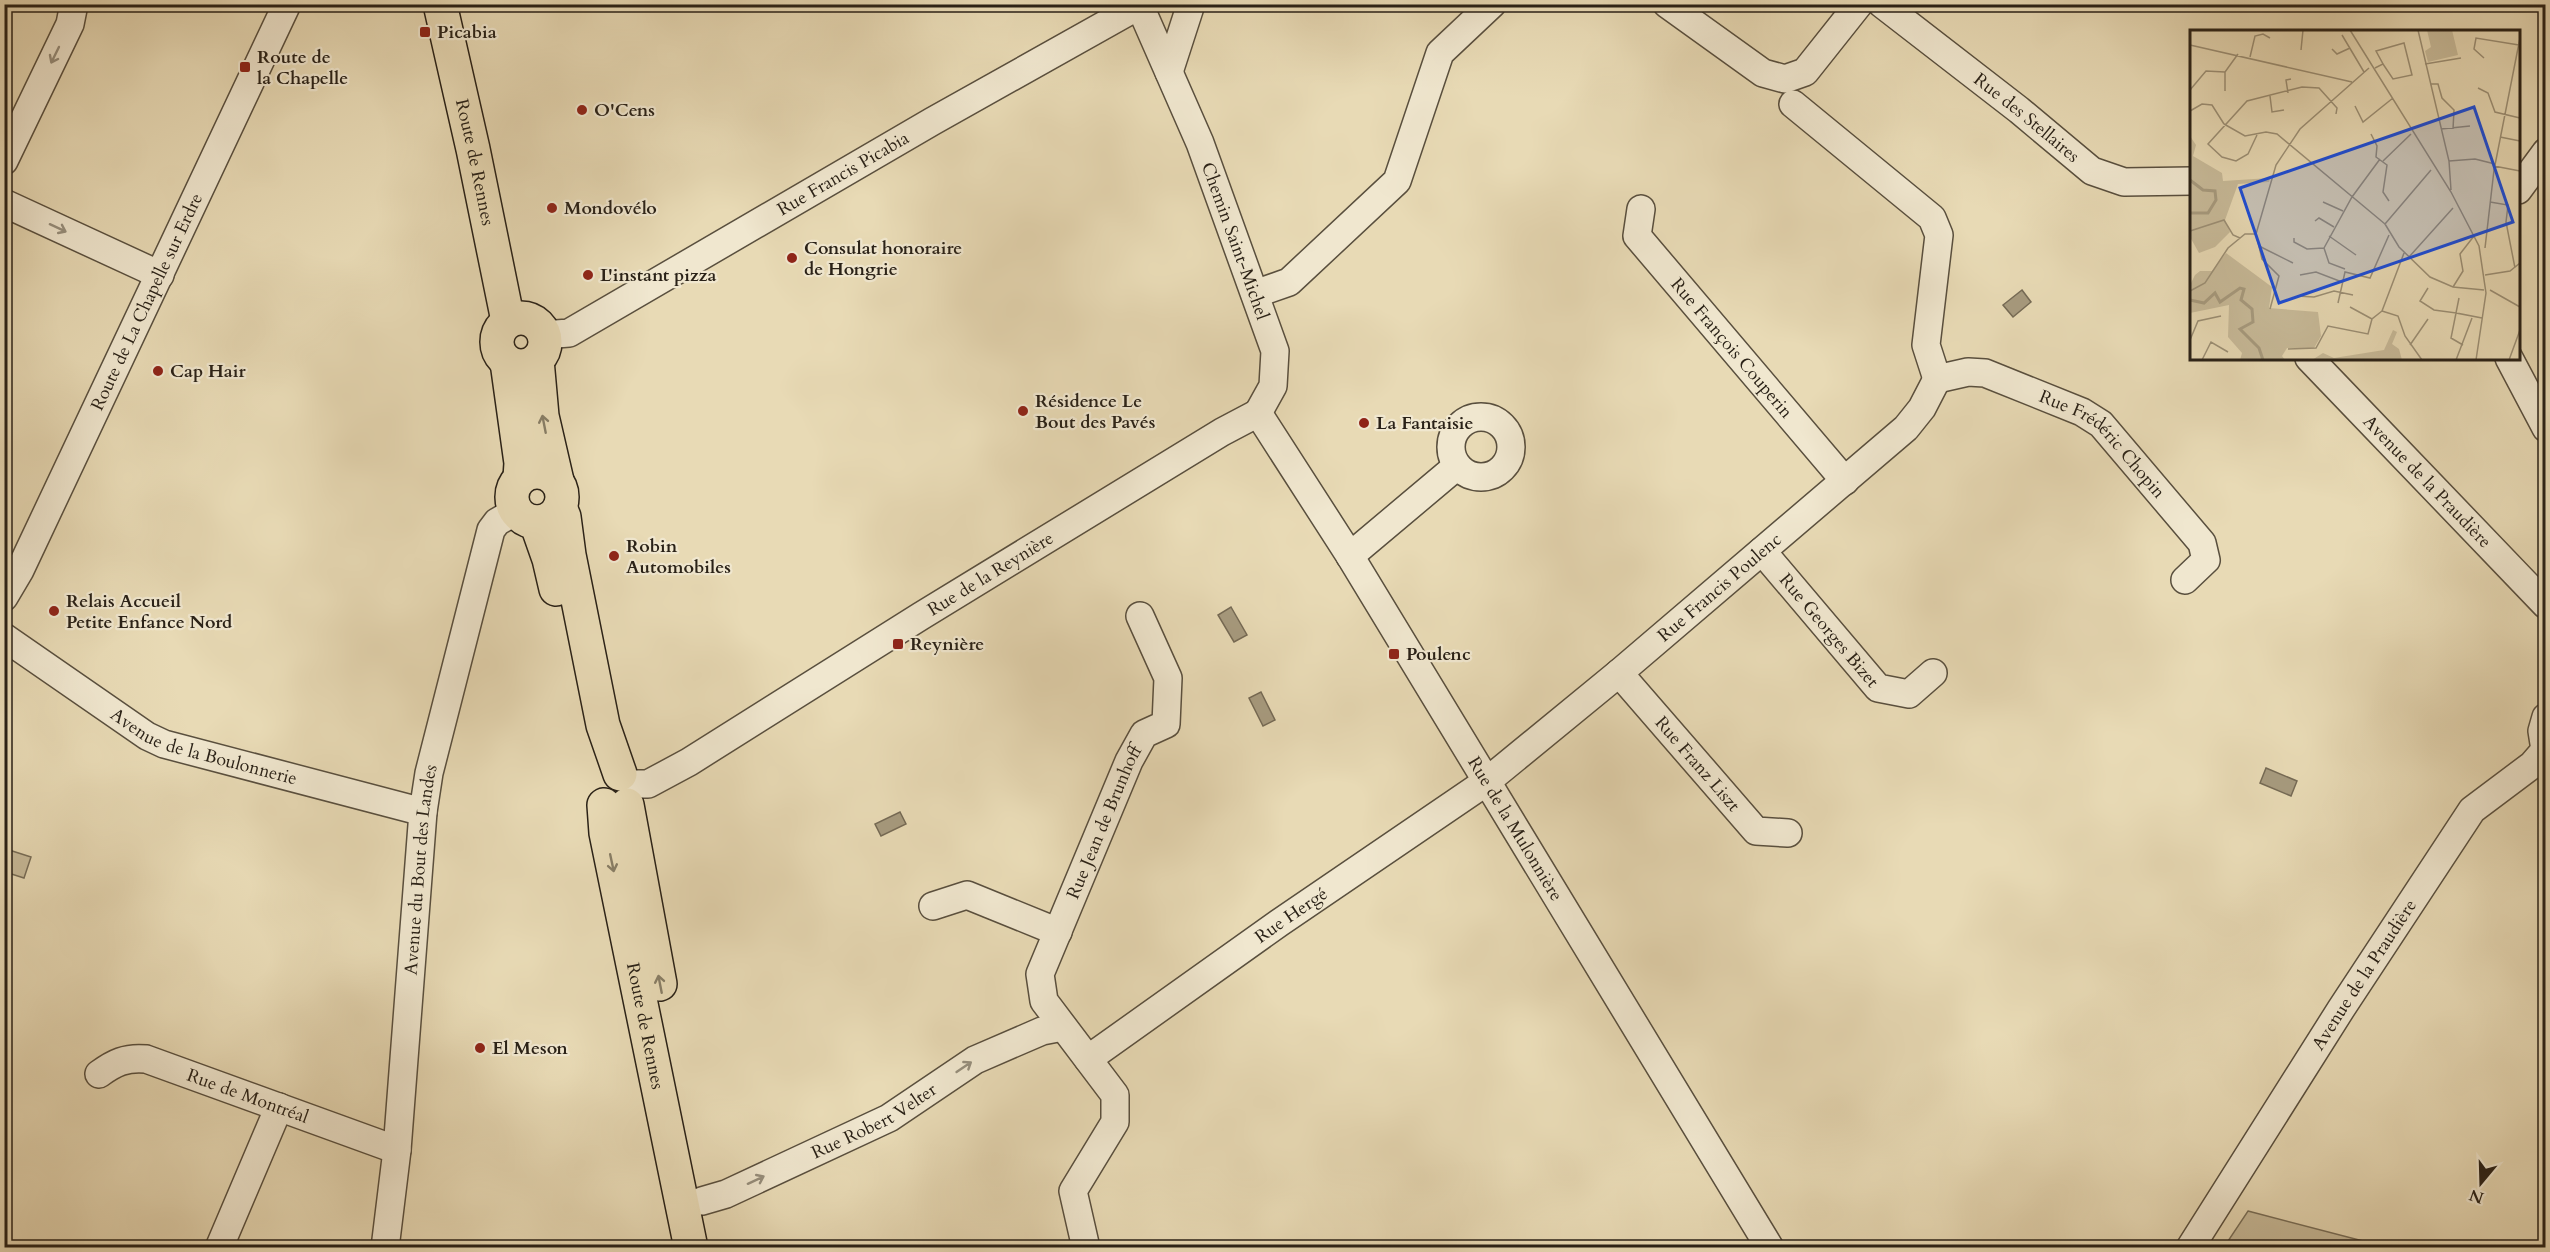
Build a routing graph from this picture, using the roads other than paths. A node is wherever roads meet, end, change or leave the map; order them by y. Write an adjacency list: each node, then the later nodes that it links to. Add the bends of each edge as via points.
1 (74, 4): 13 (street, one-way to 13, via 70,24)
2 (287, 4): 18 (street, Route de La Chapelle sur Erdre)
3 (440, 4): 20 (main road, Route de Rennes, via 508,321 496,342 500,355)
4 (1191, 4): 10 (street)
5 (1492, 4): 19 (street, via 1440,53 1397,181 1289,282)
6 (1668, 4): 11 (street)
7 (1859, 4): 11 (street)
8 (1881, 4): 14 (street, Rue des Stellaires, via 2092,171 2124,182)
9 (1140, 5): 10 (street, Chemin Saint-Michel); 20 (street, Rue Francis Picabia, via 569,333)
10 (1168, 72): 19 (street, Chemin Saint-Michel, via 1200,143)
11 (1789, 92): 23 (street, via 1932,218 1939,235 1926,345)
12 (2546, 152): 15 (street)
13 (4, 161)
14 (2190, 181)
15 (2520, 187)
16 (4, 203): 18 (street, one-way to 18)
17 (1641, 208): 27 (street, Rue François Couperin, via 1637,236)
18 (160, 275): 32 (street, Route de La Chapelle sur Erdre)
19 (1255, 294): 24 (street, Chemin Saint-Michel, via 1275,351 1273,386)
20 (529, 352): 28 (main road, Route de Rennes, one-way to 20, via 542,416); 28 (main road, via 520,478 527,473 550,475)
21 (2311, 360): 33 (street, Avenue de la Praudière)
22 (2510, 360): 25 (street)
23 (1937, 379): 27 (street, Rue Francis Poulenc, via 1906,428); 31 (street, Rue Frédéric Chopin, via 1968,372 1985,374 2082,412 2101,424 2202,543 2206,560)
24 (1258, 413): 30 (street, Rue de la Mulonnière); 41 (street, Rue de la Reynière, via 921,616 689,762 648,784)
25 (2546, 428)
26 (1458, 466): 30 (street)
27 (1845, 481): 29 (street, Rue Francis Poulenc)
28 (542, 505): 41 (main road, Route de Rennes, via 564,517); 42 (street, Avenue du Bout des Landes, via 497,522 491,530 429,773)
29 (1762, 551): 36 (street, Rue Francis Poulenc); 37 (street, Rue Georges Bizet, via 1878,688 1909,694)
30 (1350, 556): 40 (street, Rue de la Mulonnière)
31 (2185, 580)
32 (4, 597)
33 (2546, 605)
34 (1140, 616): 45 (street, Rue Jean de Brunhoff, via 1168,678 1166,724 1144,734 1129,761)
35 (4, 637): 42 (street, Avenue de la Boulonnerie, via 164,744)
36 (1619, 673): 40 (street, Rue Francis Poulenc); 43 (street, Rue Franz Liszt, via 1756,831)
37 (1933, 673)
38 (2546, 717): 39 (street, Avenue de la Praudière, via 2542,731)
39 (2545, 750): 58 (street, Avenue de la Praudière, via 2532,765 2472,810)
40 (1486, 782): 47 (street, Rue Hergé); 57 (street, Rue de la Mulonnière)
41 (617, 790): 51 (main road, Route de Rennes, one-way to 41); 54 (main road, Route de Rennes, one-way to 54, via 606,833)
42 (423, 812): 50 (street, Avenue du Bout des Landes)
43 (1788, 833)
44 (933, 906): 45 (street, via 967,895)
45 (1058, 932): 46 (street, Rue Jean de Brunhoff, via 1040,974)
46 (1052, 1029): 47 (street); 51 (street, Rue Robert Velter, one-way to 46, via 726,1194 888,1118 975,1060)
47 (1094, 1055): 56 (street, via 1115,1095 1115,1122 1073,1191)
48 (99, 1074): 49 (street, Rue de Montréal, via 122,1060 146,1059)
49 (279, 1107): 50 (street, Rue de Montréal); 52 (street)
50 (397, 1150): 53 (street, Avenue du Bout des Landes)
51 (702, 1201): 55 (main road, Route de Rennes)
52 (219, 1248)
53 (385, 1248)
54 (691, 1248)
55 (711, 1248)
56 (1086, 1248)
57 (1770, 1248)
58 (2190, 1248)

